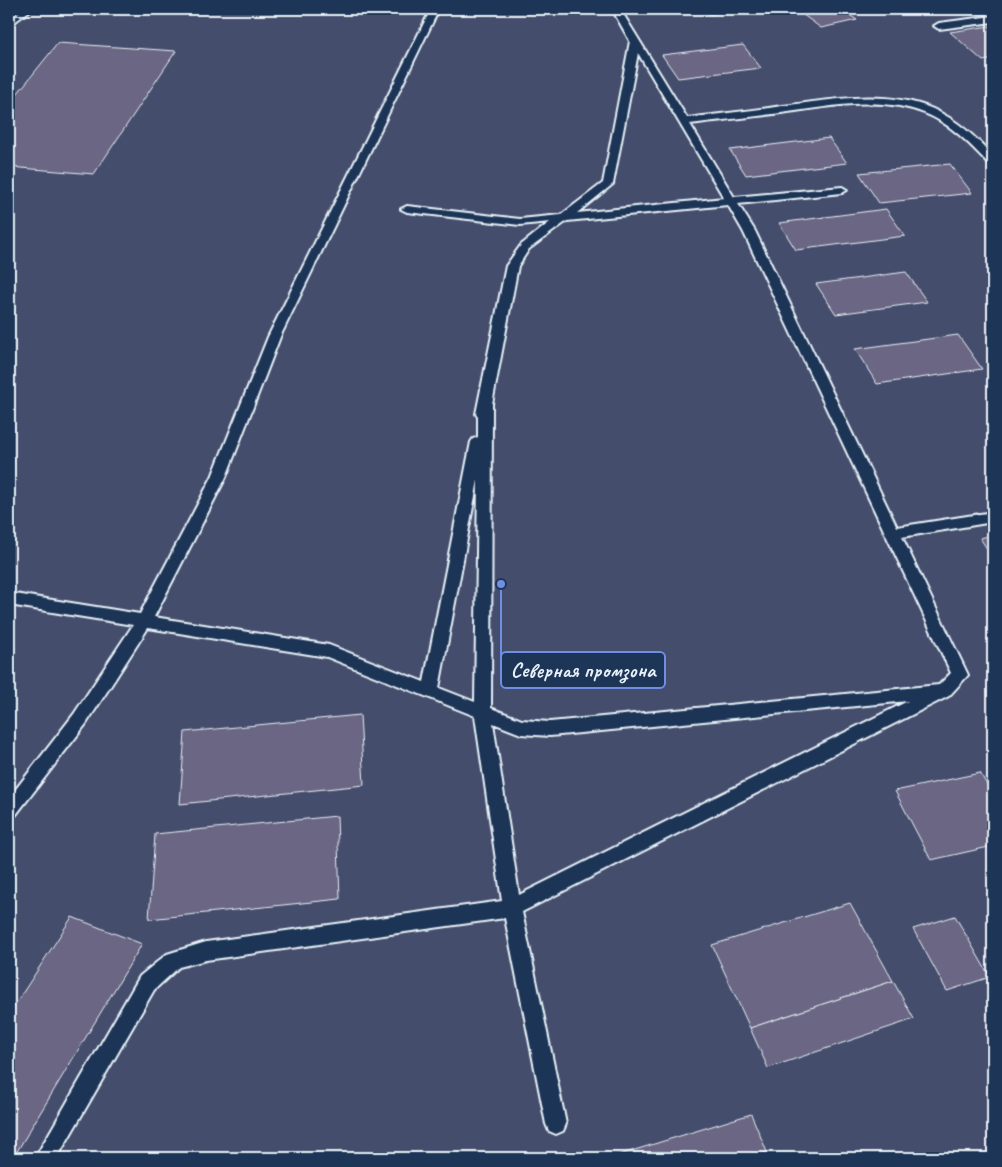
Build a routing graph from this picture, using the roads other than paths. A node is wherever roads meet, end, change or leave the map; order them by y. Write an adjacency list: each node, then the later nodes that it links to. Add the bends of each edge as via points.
1 (28, 9): 5 (lane)
2 (434, 9): 18 (lane, via 274,338 220,477)
3 (616, 9): 7 (lane)
4 (993, 19): 6 (lane)
5 (9, 23)
6 (939, 26)
7 (635, 41): 8 (lane); 13 (lane, via 608,184)
8 (683, 122): 9 (lane, via 857,100 888,100 919,107 951,123); 11 (lane)
9 (993, 162)
10 (842, 190): 11 (lane)
11 (731, 202): 13 (lane); 16 (lane, via 749,231)
12 (407, 209): 13 (lane, via 520,222)
13 (562, 219): 14 (lane, via 525,247 512,266)
14 (485, 404): 19 (lane); 21 (lane)
15 (993, 517): 16 (lane)
16 (893, 533): 20 (lane, via 960,675)
17 (9, 599): 18 (lane)
18 (145, 620): 19 (lane, via 328,651); 22 (lane, via 80,719)
19 (430, 691): 21 (lane)
20 (943, 691): 21 (lane, via 550,729 520,726); 23 (lane)
21 (483, 712): 23 (lane)
22 (9, 810)
23 (512, 908): 24 (lane); 25 (lane, via 206,951 174,960 147,983)
24 (556, 1124)
25 (45, 1158)

